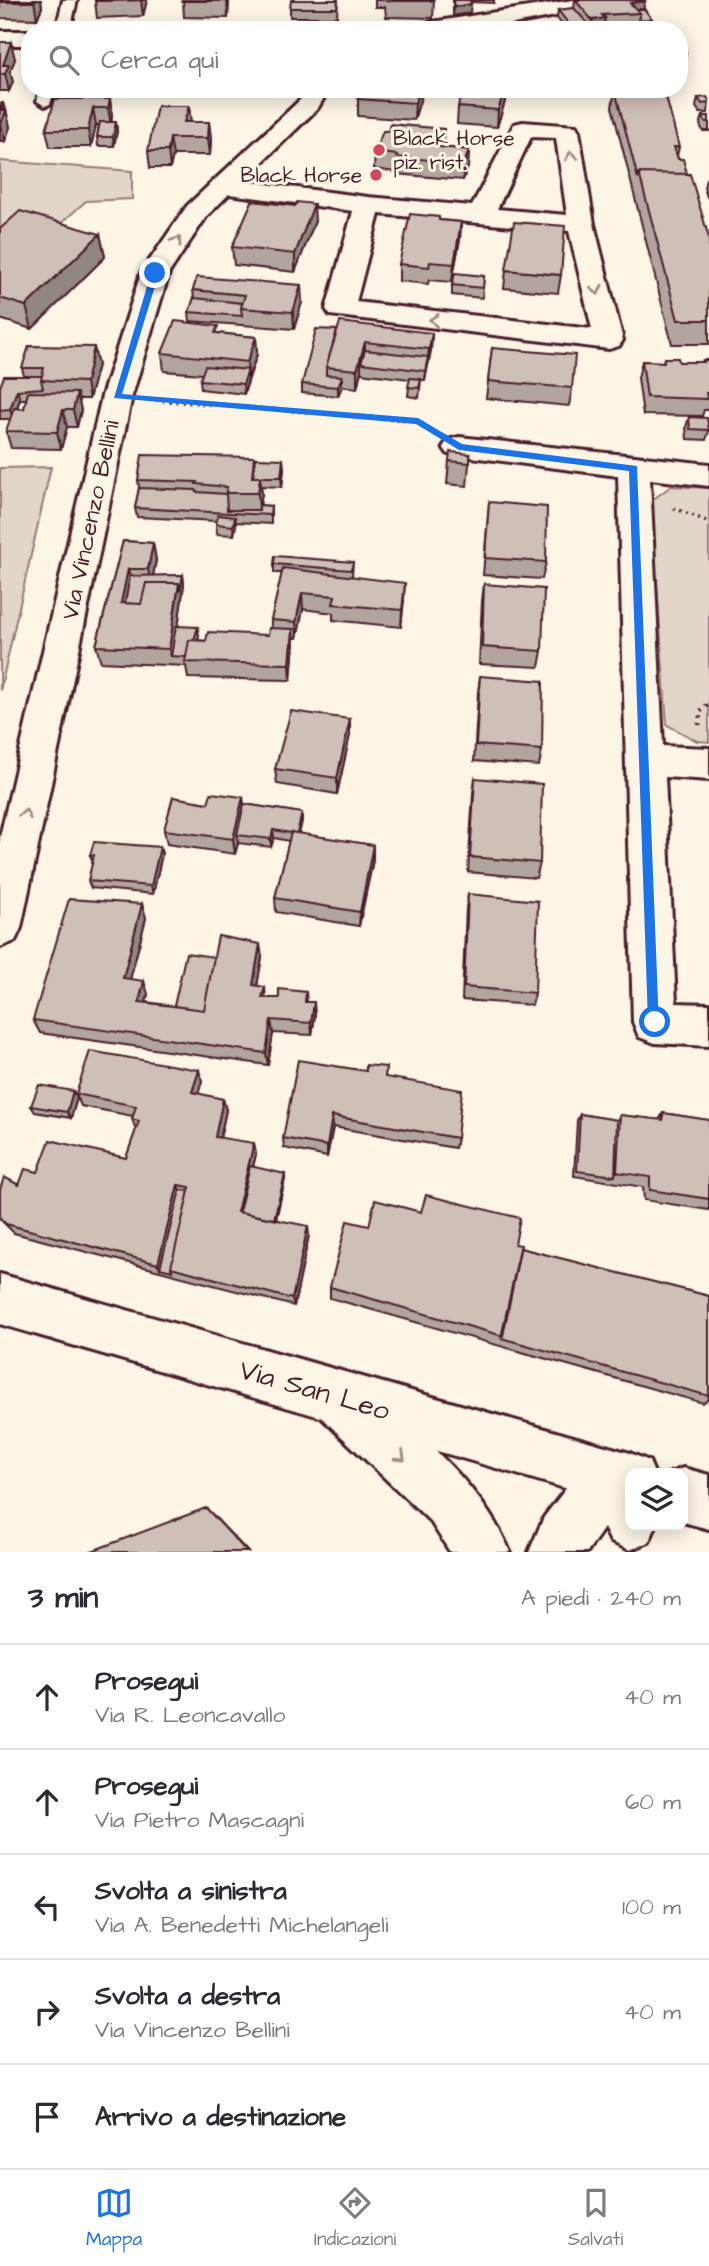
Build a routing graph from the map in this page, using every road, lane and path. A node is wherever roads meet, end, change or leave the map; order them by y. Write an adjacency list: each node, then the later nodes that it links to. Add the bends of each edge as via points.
1 (70, 0): 3 (lane)
2 (609, 0): 4 (street)
3 (65, 21)
4 (493, 21)
5 (0, 37): 6 (street)
6 (21, 38)
7 (312, 98): 8 (street, Via Vincenzo Bellini)
8 (223, 186): 9 (street); 12 (street, Via Vincenzo Bellini, one-way to 8, via 155,273 196,212)
9 (368, 205): 10 (street); 11 (street, one-way to 9, via 610,340 341,309)
10 (481, 215): 11 (street); 11 (street, one-way to 10, via 567,131 523,129)
11 (581, 224)
12 (117, 396): 13 (path, via 418,421); 18 (street, Via Vincenzo Bellini, one-way to 12)
13 (459, 447): 14 (street)
14 (634, 468): 15 (street); 16 (street)
15 (709, 475)
16 (645, 761): 17 (street); 19 (street, via 655,1022)
17 (709, 764)
18 (0, 928)
19 (709, 1025)
20 (0, 1299): 21 (street, Via San Leo)
21 (334, 1394): 22 (street, Via San Leo); 27 (street, one-way to 27, via 450,1503)
22 (620, 1478): 24 (street); 28 (street, via 564,1537)
23 (688, 1496): 25 (street)
24 (625, 1499)
25 (709, 1502)
26 (634, 1531): 29 (street)
27 (482, 1552)
28 (557, 1552)
29 (642, 1552)

